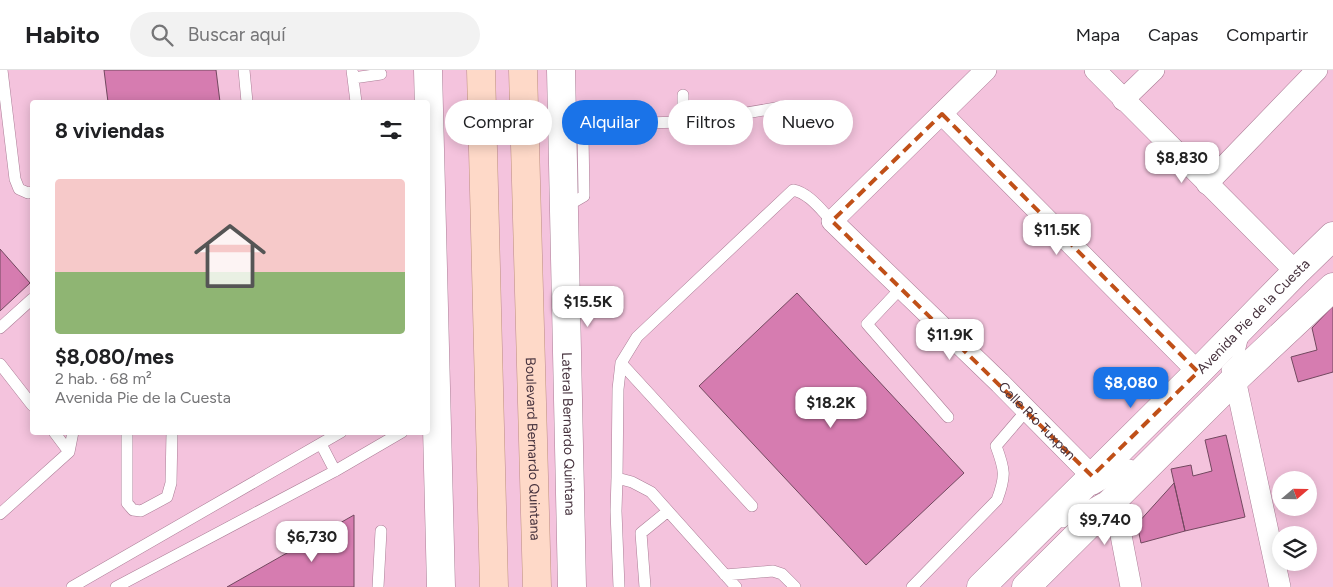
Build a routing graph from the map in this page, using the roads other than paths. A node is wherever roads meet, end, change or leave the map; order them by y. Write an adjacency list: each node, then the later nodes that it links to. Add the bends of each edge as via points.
1 (2, 70): 23 (lane, via 15,179 19,189)
2 (244, 70): 14 (lane)
3 (428, 70): 16 (street)
4 (481, 70): 63 (main road)
5 (524, 70): 64 (main road, Boulevard Bernardo Quintana)
6 (986, 70): 20 (street)
7 (1095, 70): 19 (street)
8 (1154, 70): 19 (street)
9 (1317, 70): 22 (street)
10 (352, 74): 11 (lane); 15 (lane)
11 (381, 74)
12 (561, 79): 17 (lane); 24 (street, Lateral Bernardo Quintana)
13 (683, 95): 18 (lane)
14 (248, 100)
15 (356, 100)
16 (428, 100)
17 (569, 100)
18 (683, 100)
19 (1123, 100): 22 (street)
20 (942, 114): 25 (street); 35 (street)
21 (583, 145): 24 (lane, via 584,196)
22 (1208, 184): 27 (street)
23 (30, 192)
24 (564, 208): 65 (street, Lateral Bernardo Quintana)
25 (832, 221): 30 (street, Calle Río Tuxpan); 33 (lane, via 800,191 793,190 637,338)
26 (1333, 236): 27 (street, Avenida Pie de la Cuesta)
27 (1296, 272): 35 (street, Avenida Pie de la Cuesta, via 1247,322)
28 (430, 280): 36 (street)
29 (1333, 287): 35 (street, Avenida Pie de la Cuesta)
30 (902, 288): 38 (street, Calle Río Tuxpan); 40 (lane, via 867,324)
31 (30, 301): 32 (lane)
32 (0, 328)
33 (621, 363): 51 (lane); 53 (lane)
34 (0, 364): 37 (lane)
35 (1217, 377): 50 (street, Avenida Pie de la Cuesta); 52 (street, Avenida Pie de la Cuesta); 74 (street)
36 (431, 380): 39 (street)
37 (30, 402)
38 (1026, 411): 50 (street, Calle Río Tuxpan); 70 (lane, via 996,446 1004,468 997,500)
39 (432, 416): 62 (street)
40 (948, 417)
41 (56, 435): 48 (lane)
42 (72, 435): 48 (lane)
43 (127, 435): 44 (lane, via 127,503 133,510 141,511 167,497 171,483)
44 (172, 435)
45 (336, 435): 47 (lane)
46 (397, 435): 49 (lane)
47 (321, 444): 49 (lane); 59 (lane)
48 (69, 452): 55 (lane)
49 (335, 470): 60 (lane)
50 (1092, 476): 56 (street, Avenida Pie de la Cuesta)
51 (617, 478): 54 (lane, via 651,492); 66 (lane)
52 (1128, 480): 56 (lane, via 1068,518); 56 (lane, via 1123,472); 72 (street, Avenida Pie de la Cuesta); 73 (street)
53 (752, 506)
54 (668, 511): 58 (lane); 67 (lane, via 641,534)
55 (0, 514)
56 (1057, 520): 71 (street, Avenida Pie de la Cuesta)
57 (381, 531): 61 (lane)
58 (725, 575): 68 (lane); 69 (lane, via 773,571 782,574)
59 (72, 587)
60 (116, 587)
61 (378, 587)
62 (441, 587)
63 (494, 587)
64 (537, 587)
65 (572, 587)
66 (618, 587)
67 (645, 587)
68 (736, 587)
69 (795, 587)
70 (912, 587)
71 (981, 587)
72 (1026, 587)
73 (1131, 587)
74 (1280, 587)

